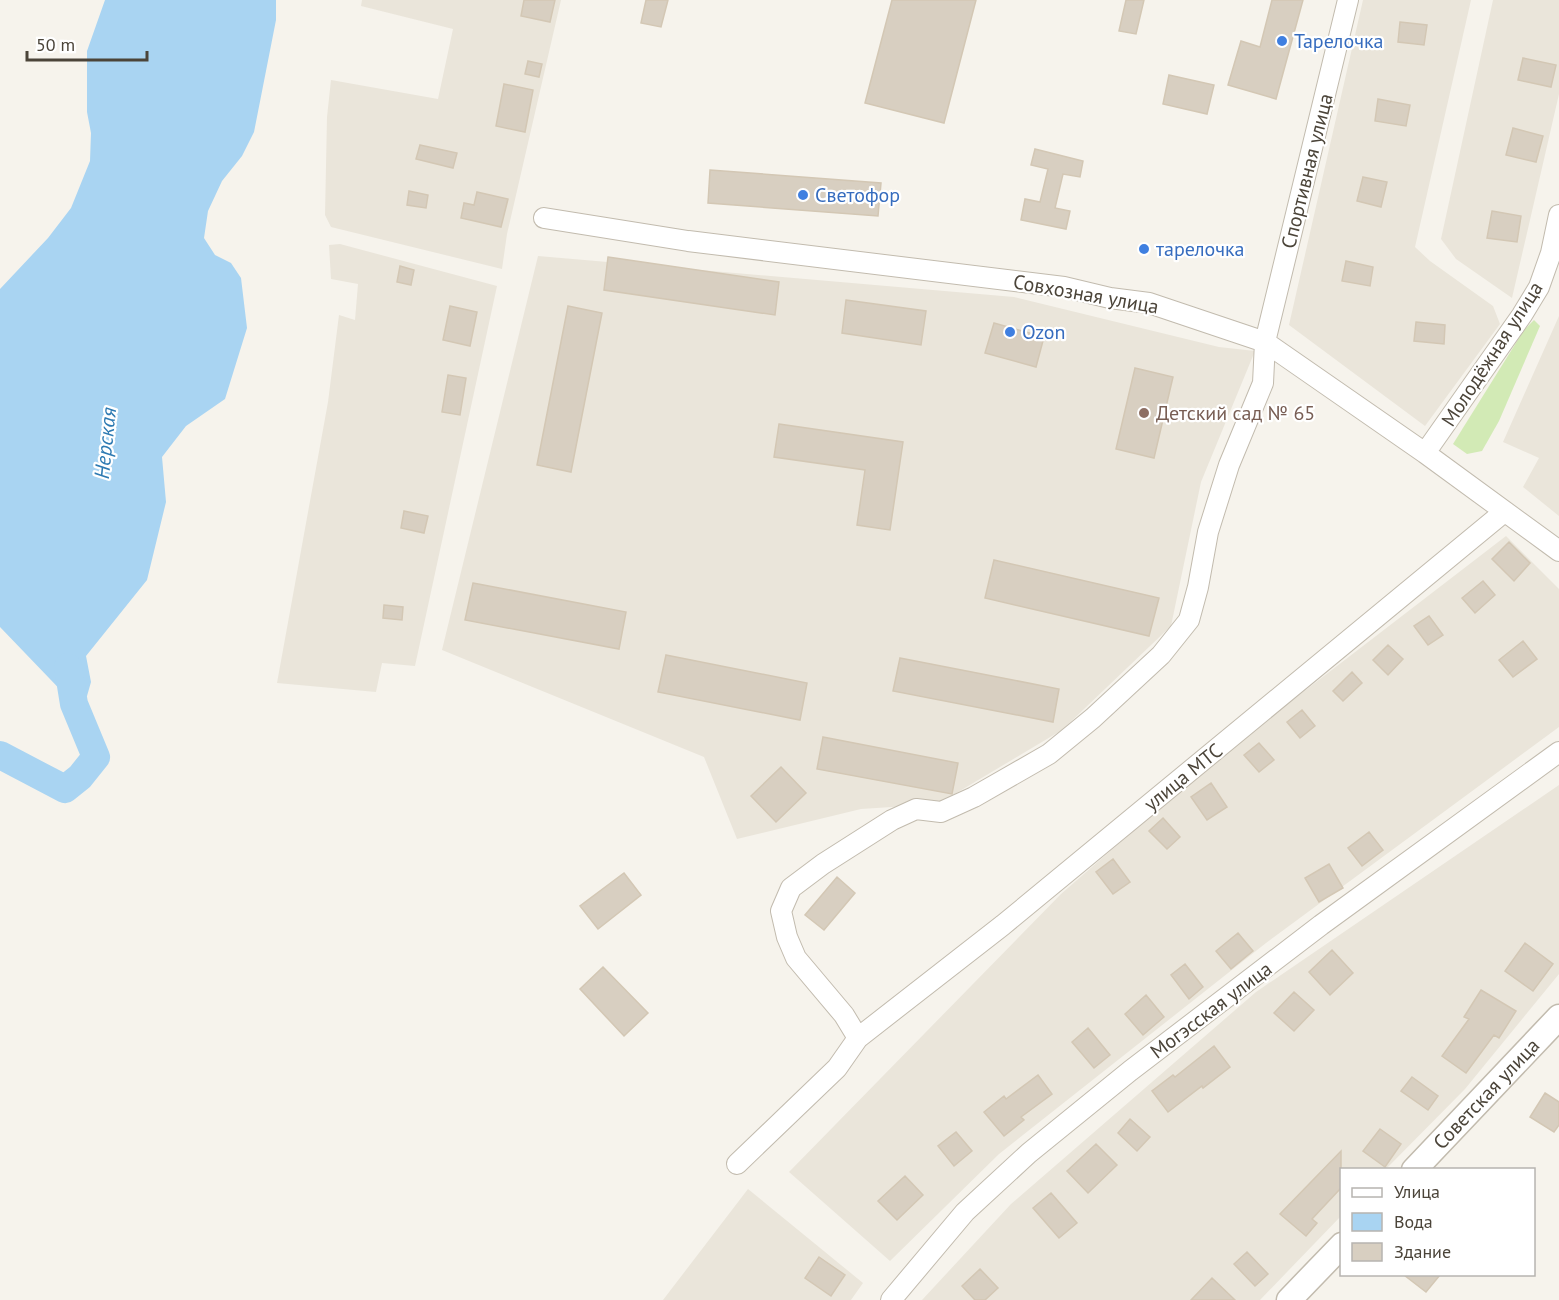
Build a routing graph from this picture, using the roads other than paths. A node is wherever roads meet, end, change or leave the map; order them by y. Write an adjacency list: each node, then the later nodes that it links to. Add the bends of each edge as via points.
1 (1348, 0): 4 (street, Спортивная улица)
2 (1559, 215): 5 (street, Молодёжная улица, via 1539,287)
3 (544, 218): 4 (street, Совхозная улица, via 688,241 1064,287 1149,303)
4 (1265, 342): 5 (street, Совхозная улица); 10 (street, Спортивная улица, via 1263,383 1229,465 1189,620 1161,655 1049,754 941,812 916,808 892,820 791,888 781,911 796,958 844,1015)
5 (1425, 453): 6 (street, Совхозная улица)
6 (1504, 513): 7 (street, Совхозная улица); 10 (street, улица МТС, via 1003,925)
7 (1559, 551)
8 (1559, 752): 15 (street, Могэсская улица, via 1303,939 1029,1153 965,1212)
9 (1559, 1017): 12 (street, Советская улица)
10 (858, 1038): 11 (street, улица МТС, via 837,1068)
11 (737, 1164)
12 (1416, 1168)
13 (1340, 1246): 14 (street)
14 (1291, 1299)
15 (891, 1300)

